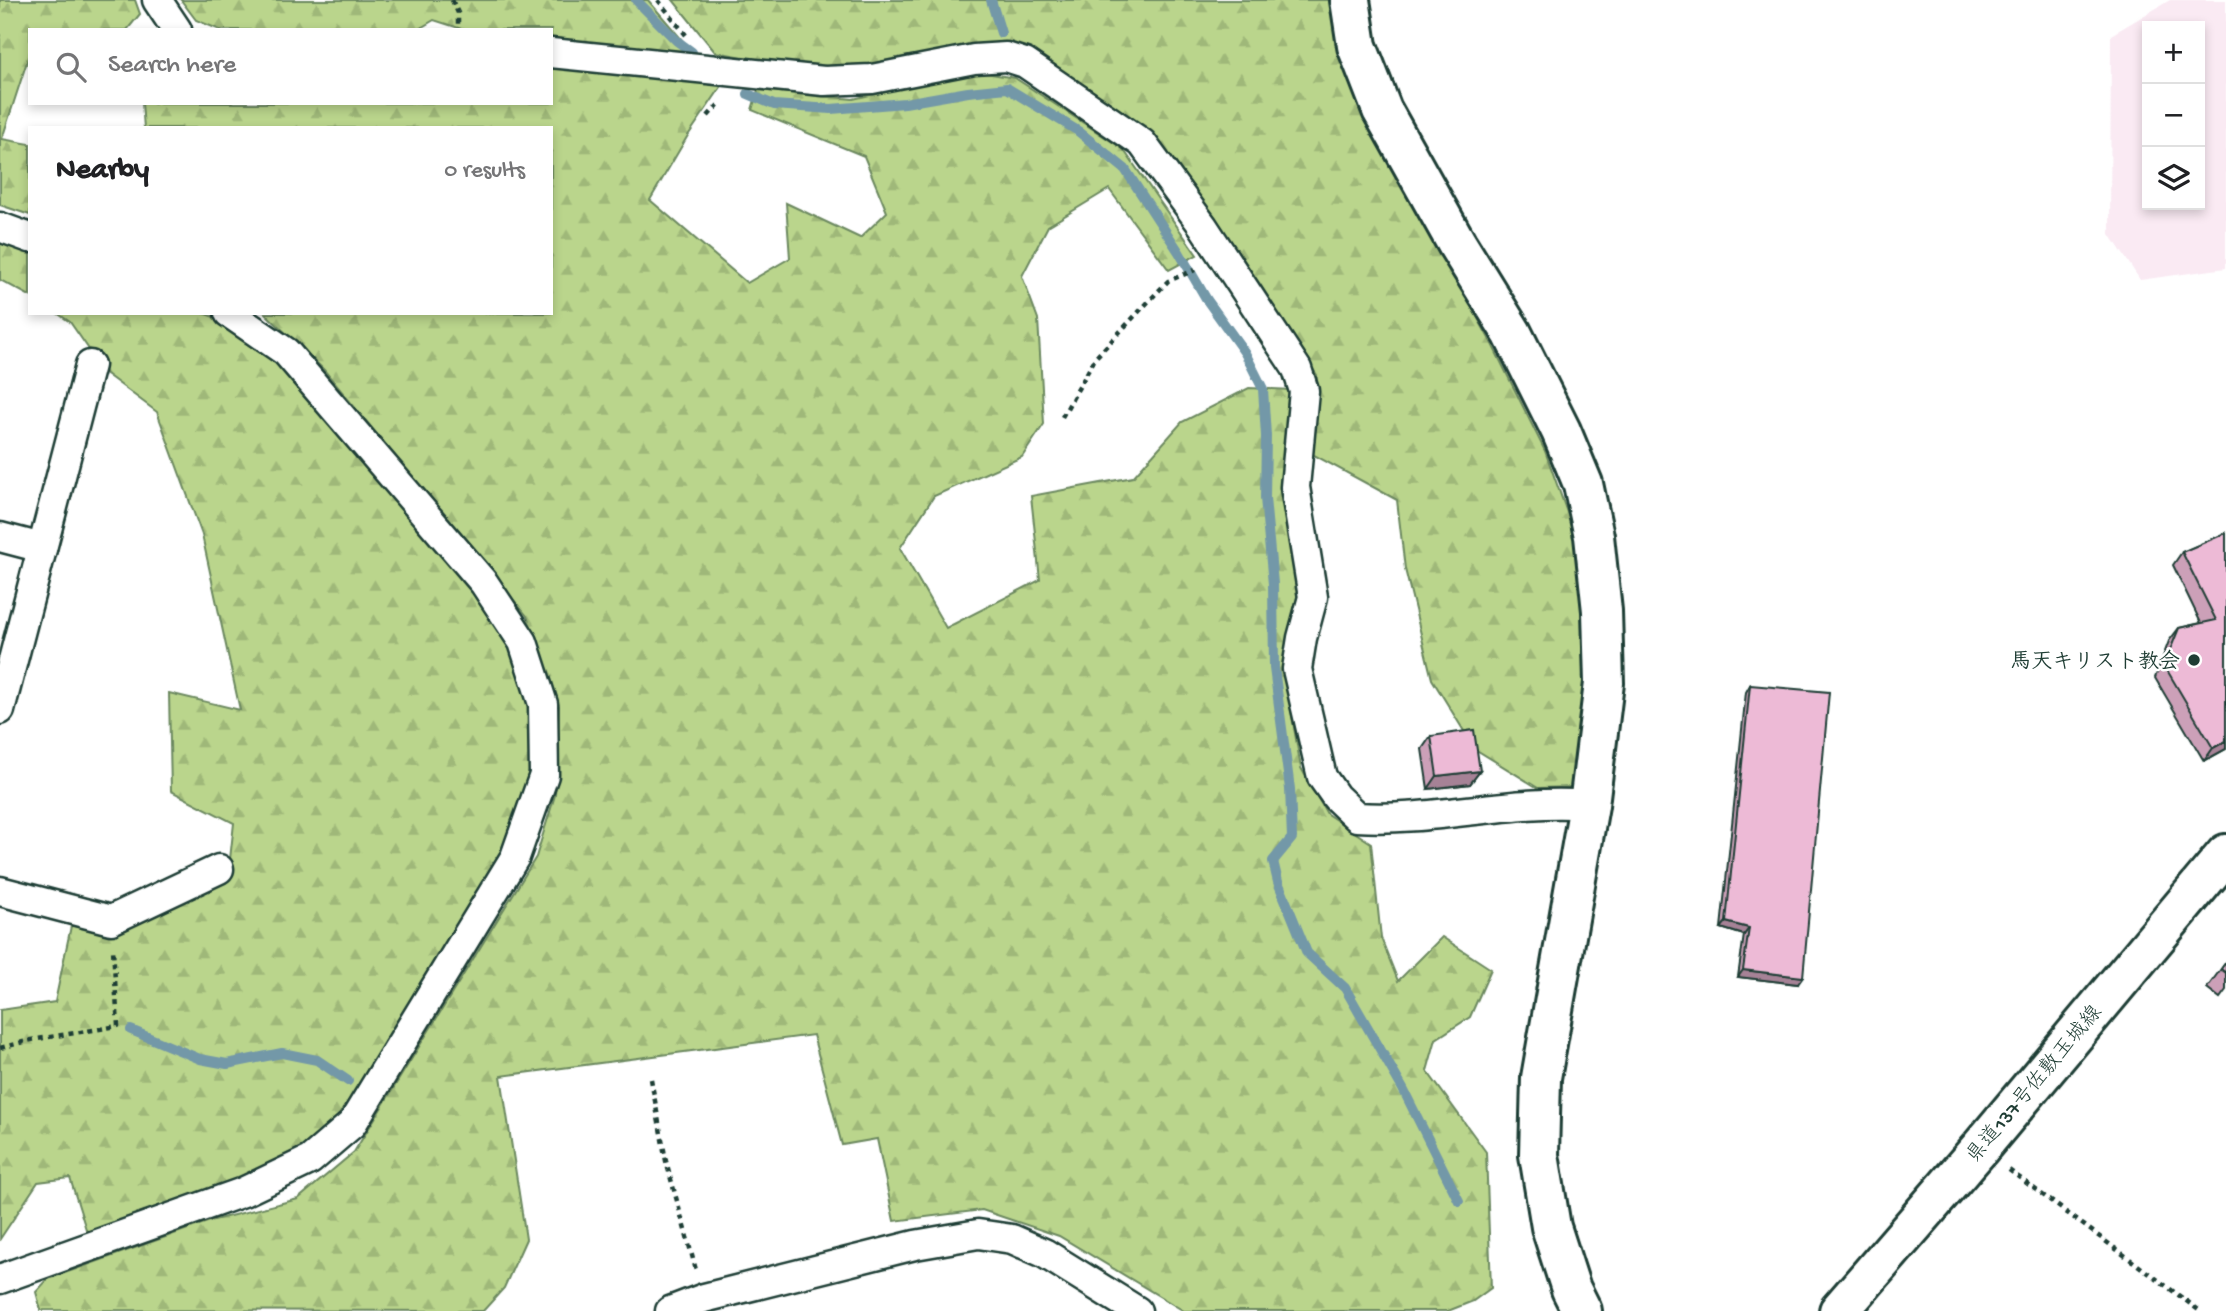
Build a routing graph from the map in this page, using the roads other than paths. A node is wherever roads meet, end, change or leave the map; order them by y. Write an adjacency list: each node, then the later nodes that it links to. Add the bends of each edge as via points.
1 (157, 0): 3 (street)
2 (1350, 0): 12 (street, via 1357,46 1382,110 1512,333 1583,484 1602,611 1604,683)
3 (176, 28)
4 (553, 53): 12 (street, via 824,81 872,79 1006,57 1044,74 1142,143 1297,369 1304,391 1295,487 1313,597 1297,669 1322,777 1357,817 1385,819 1555,802)
5 (0, 226): 6 (street)
6 (28, 237)
7 (232, 315): 16 (street, via 286,352 484,583 523,642 543,705 544,775 514,857 352,1124 310,1160 243,1192)
8 (90, 365): 10 (street)
9 (0, 537): 10 (street)
10 (42, 548): 11 (street)
11 (0, 710)
12 (1589, 805): 19 (street, via 1541,1078 1539,1155 1551,1227)
13 (2226, 854): 20 (street, 県道137号佐敷玉城線)
14 (219, 869): 15 (street, via 111,920)
15 (0, 891)
16 (0, 1279)
17 (670, 1311): 18 (street, via 704,1298 915,1245 978,1234 1013,1239 1044,1253)
18 (1138, 1311)
19 (1582, 1311)
20 (1839, 1311)

